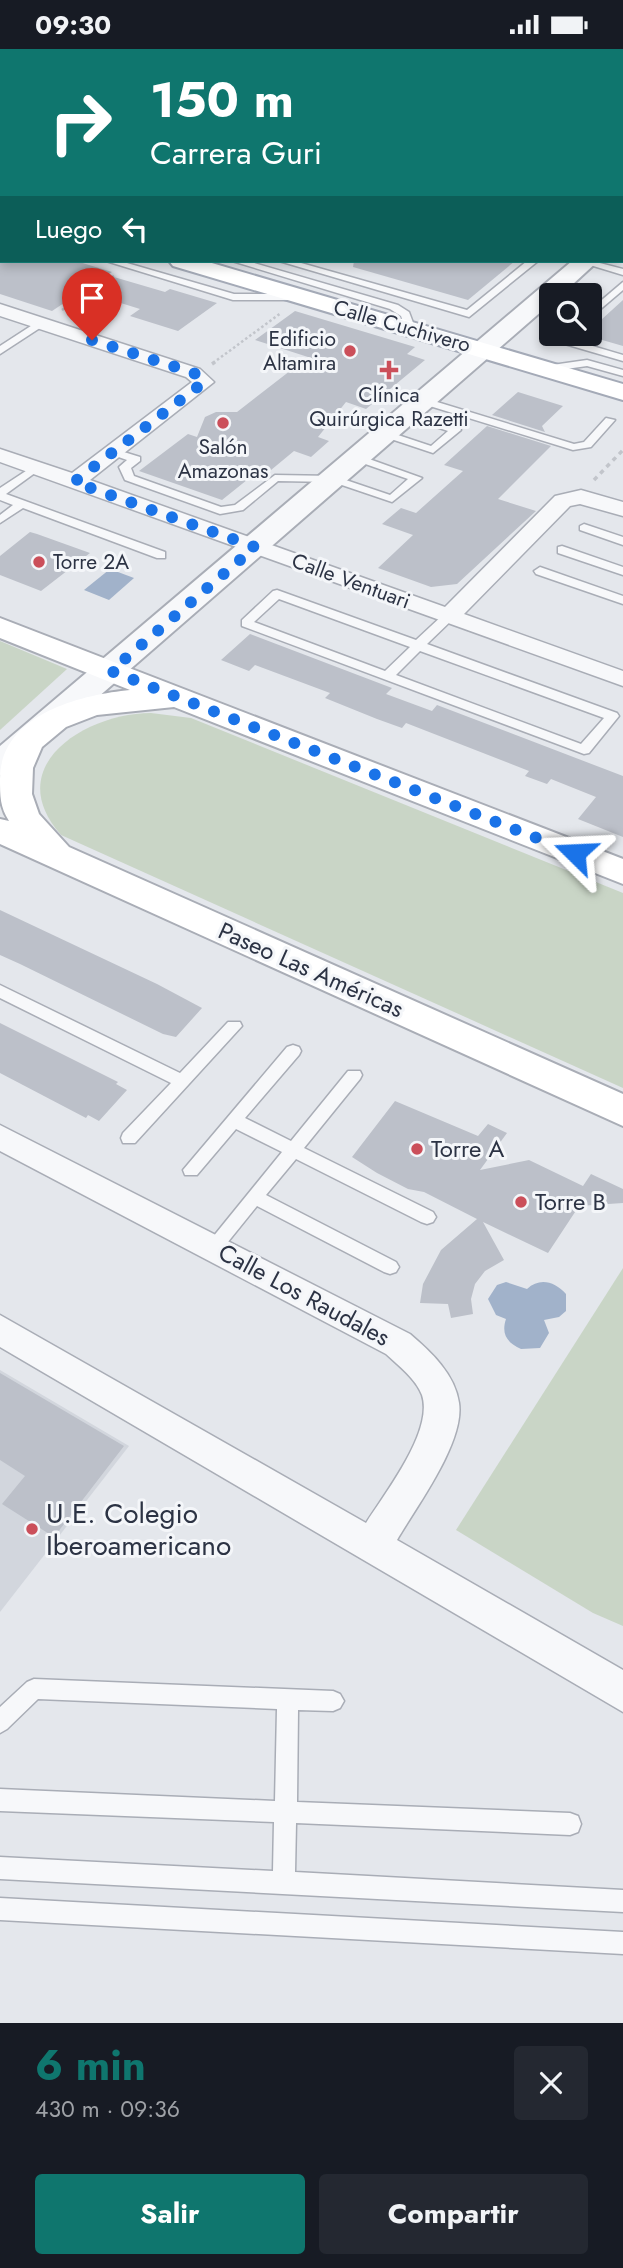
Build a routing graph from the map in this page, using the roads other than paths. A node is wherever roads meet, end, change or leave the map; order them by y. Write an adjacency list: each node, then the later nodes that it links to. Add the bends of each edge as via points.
1 (118, 263): 10 (lane, via 233,297)
2 (188, 263): 10 (main road, Calle Cuchivero)
3 (244, 263): 14 (lane, via 394,307 405,314)
4 (291, 263): 5 (lane, via 469,314)
5 (531, 263)
6 (582, 263): 16 (street)
7 (591, 263): 8 (lane)
8 (623, 272)
9 (623, 285): 11 (lane)
10 (303, 297): 14 (main road, Calle Cuchivero)
11 (602, 304)
12 (0, 310): 13 (street)
13 (41, 324): 17 (lane); 25 (street, via 197,375 204,382)
14 (410, 328): 16 (main road, Calle Cuchivero)
15 (582, 346): 18 (lane)
16 (483, 350): 19 (main road, Calle Cuchivero); 22 (street)
17 (0, 351)
18 (623, 358)
19 (545, 369): 20 (lane, via 587,363); 21 (main road, Calle Cuchivero)
20 (623, 373)
21 (623, 391)
22 (416, 408): 23 (lane, via 573,447 587,445); 24 (street); 24 (lane, via 456,430 433,450)
23 (610, 420)
24 (386, 434): 27 (street)
25 (114, 452): 29 (lane, via 136,459 125,467 129,478 220,511 239,508 275,478); 30 (street)
26 (0, 455): 28 (street, Calle Ventuari)
27 (358, 458): 29 (street); 29 (lane, via 416,478 392,499)
28 (35, 468): 30 (street, Calle Ventuari); 31 (lane)
29 (334, 479): 37 (street)
30 (74, 482): 37 (street, Calle Ventuari)
31 (0, 495): 32 (lane)
32 (22, 504): 34 (lane); 39 (lane)
33 (620, 505): 43 (street, via 581,498 559,504)
34 (0, 520)
35 (584, 528): 36 (lane)
36 (623, 541)
37 (255, 547): 43 (street, Calle Ventuari); 46 (street)
38 (562, 550): 41 (lane)
39 (161, 555)
40 (540, 571): 42 (lane)
41 (623, 571)
42 (621, 595)
43 (449, 616): 45 (lane); 48 (street, Calle Ventuari)
44 (0, 627): 46 (main road)
45 (418, 646): 47 (lane); 47 (lane, via 277,594 246,623); 47 (lane, via 612,716 584,750)
46 (111, 671): 49 (main road); 50 (street)
47 (387, 676)
48 (623, 679)
49 (213, 709): 50 (main road, via 169,699 114,701 86,708); 54 (main road)
50 (40, 730): 51 (street); 53 (main road, via 20,757 13,792 27,825)
51 (0, 764)
52 (0, 829): 53 (main road, Paseo Las Américas)
53 (71, 862): 60 (main road, Paseo Las Américas)
54 (623, 872)
55 (0, 991): 59 (lane)
56 (234, 1026): 59 (lane)
57 (293, 1051): 61 (lane)
58 (354, 1075): 64 (lane)
59 (182, 1081): 63 (lane)
60 (623, 1111)
61 (234, 1120): 64 (lane); 65 (lane)
62 (0, 1137): 68 (street, Calle Los Raudales)
63 (129, 1137)
64 (293, 1150): 66 (lane); 67 (lane)
65 (191, 1170)
66 (255, 1197): 68 (lane); 69 (lane)
67 (427, 1217)
68 (213, 1248): 71 (street, Calle Los Raudales, via 398,1344 420,1362 437,1385 443,1423 433,1448)
69 (390, 1267)
70 (0, 1330): 71 (street)
71 (374, 1544): 72 (street)
72 (623, 1692)
73 (288, 1699): 74 (lane); 75 (lane, via 34,1689); 77 (lane)
74 (333, 1701)
75 (0, 1722)
76 (0, 1800): 77 (lane)
77 (286, 1812): 78 (lane); 80 (lane)
78 (570, 1824)
79 (0, 1868): 80 (lane)
80 (284, 1883): 81 (lane)
81 (623, 1901)
82 (0, 1909): 83 (lane)
83 (623, 1943)

